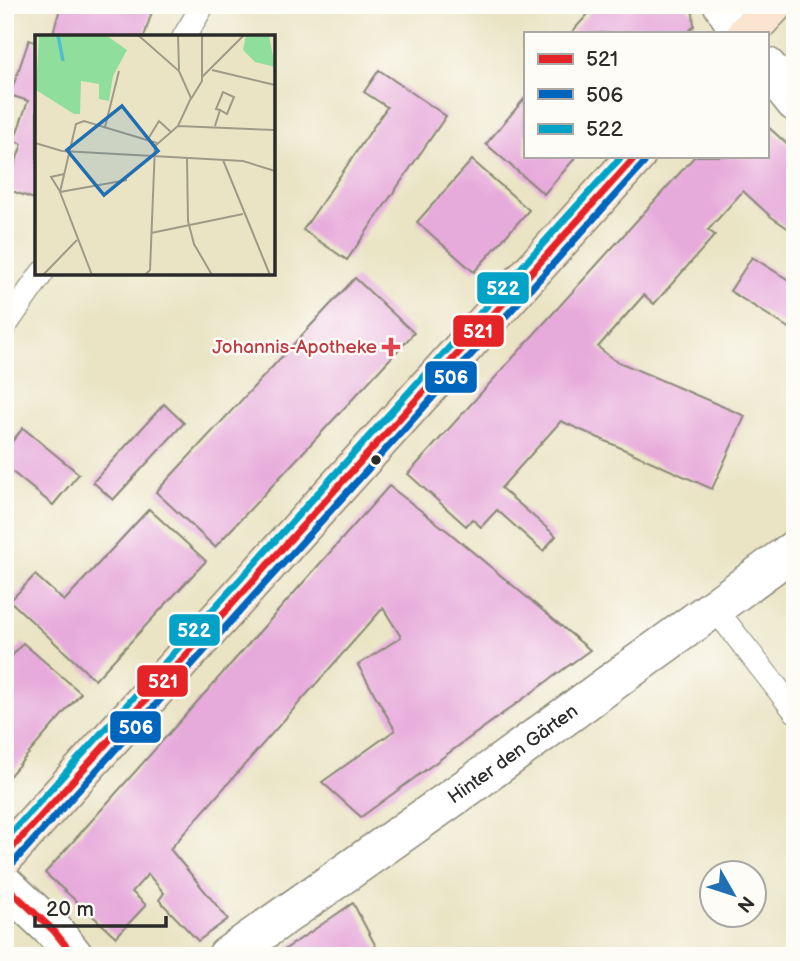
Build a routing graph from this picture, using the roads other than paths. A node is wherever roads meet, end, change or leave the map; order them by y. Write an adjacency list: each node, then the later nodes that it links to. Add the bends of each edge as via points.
1 (202, 5): 6 (lane)
2 (723, 5): 4 (street)
3 (773, 5): 5 (main road)
4 (740, 32)
5 (748, 32)
6 (185, 35)
7 (768, 68): 8 (street)
8 (795, 102)
9 (634, 158): 15 (main road)
10 (41, 275): 11 (lane)
11 (5, 326)
12 (795, 549): 13 (street, Hinter den Gärten)
13 (713, 606): 14 (lane); 18 (street, Hinter den Gärten, via 472,784)
14 (795, 711)
15 (5, 856)
16 (5, 885): 17 (street)
17 (74, 956)
18 (227, 956)

